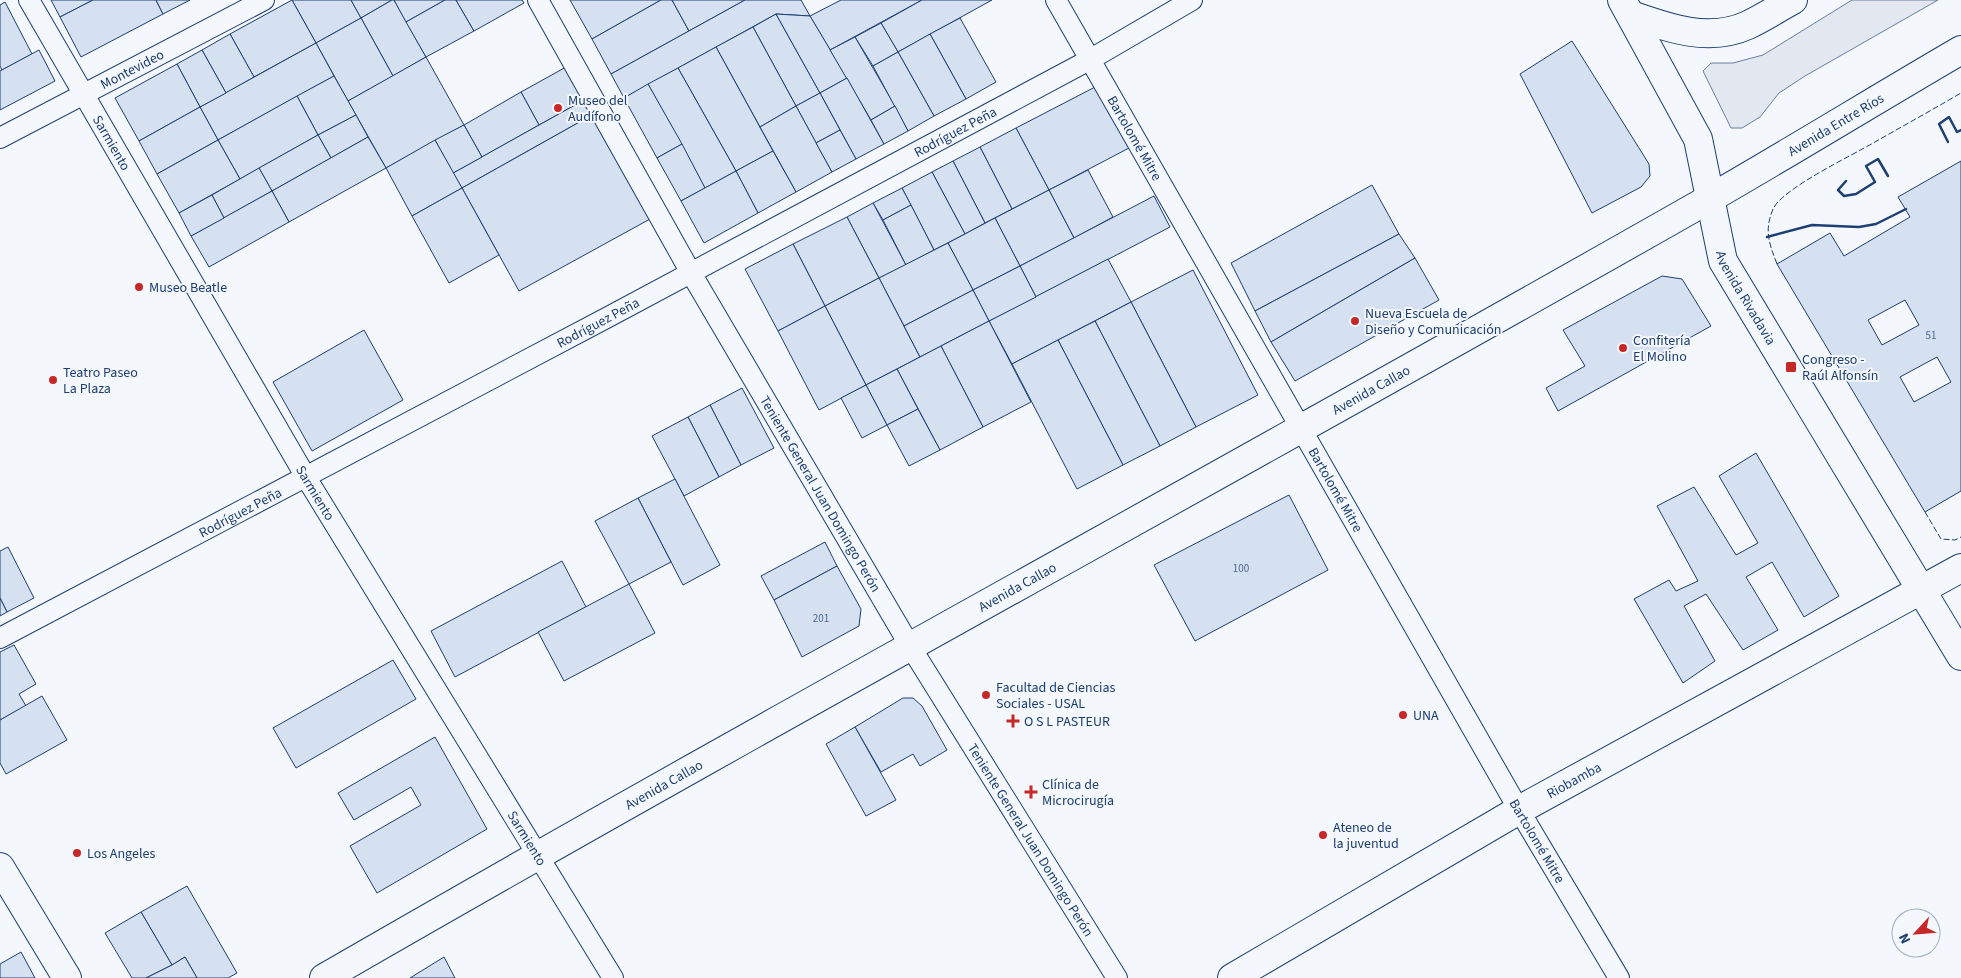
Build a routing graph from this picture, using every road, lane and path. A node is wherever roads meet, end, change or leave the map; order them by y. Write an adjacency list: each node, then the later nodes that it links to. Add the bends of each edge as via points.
1 (29, 0): 10 (street, Sarmiento)
2 (264, 0): 10 (street, Montevideo)
3 (538, 0): 13 (street, Teniente General Juan Domingo Perón)
4 (1056, 0): 9 (street, Bartolomé Mitre)
5 (1192, 0): 9 (street, Rodríguez Peña)
6 (1792, 0): 7 (main road, via 1747,25 1719,32 1675,30)
7 (1626, 8): 12 (main road, Avenida Rivadavia, via 1698,139)
8 (1961, 50): 12 (main road, Avenida Entre Ríos)
9 (1091, 59): 13 (street, Rodríguez Peña); 14 (street, Bartolomé Mitre)
10 (83, 93): 11 (street, Montevideo); 15 (street, Sarmiento)
11 (0, 138)
12 (1711, 198): 14 (main road, Avenida Callao); 17 (main road, Avenida Rivadavia, via 1723,261)
13 (691, 273): 15 (street, Rodríguez Peña); 19 (street, Teniente General Juan Domingo Perón)
14 (1302, 428): 19 (main road, Avenida Callao); 21 (street, Bartolomé Mitre)
15 (307, 479): 18 (street, Rodríguez Peña); 22 (street, Sarmiento)
16 (1961, 568): 17 (main road, Riobamba)
17 (1920, 590): 20 (main road, Avenida Rivadavia); 21 (main road, Riobamba)
18 (0, 638)
19 (910, 646): 22 (main road, Avenida Callao); 27 (street, Teniente General Juan Domingo Perón)
20 (1961, 656)
21 (1519, 810): 28 (main road, Riobamba); 29 (street, Bartolomé Mitre)
22 (539, 856): 25 (main road, Avenida Callao); 26 (street, Sarmiento)
23 (0, 867): 24 (main road)
24 (67, 978)
25 (324, 978)
26 (613, 978)
27 (1116, 978)
28 (1232, 978)
29 (1619, 978)

